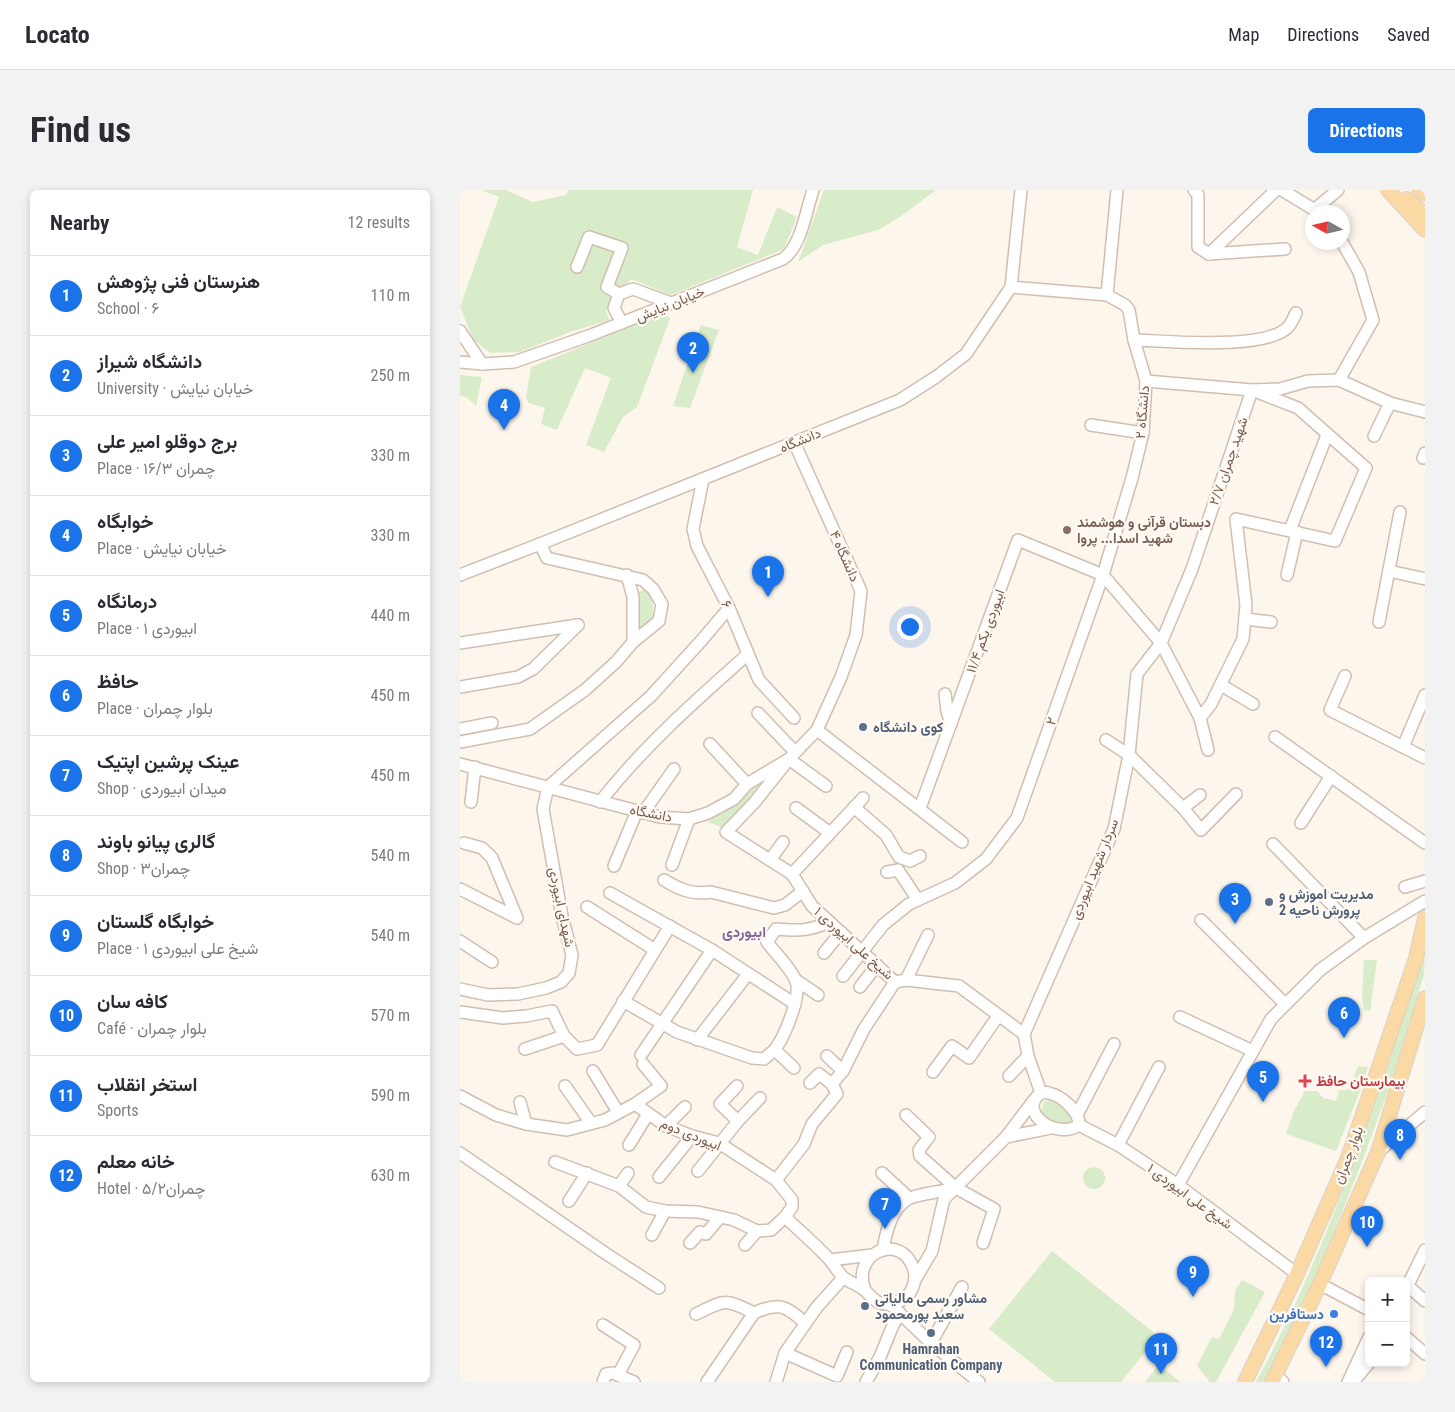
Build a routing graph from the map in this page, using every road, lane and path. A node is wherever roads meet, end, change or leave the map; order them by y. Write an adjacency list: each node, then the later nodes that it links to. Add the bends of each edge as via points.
1 (813, 190): 25 (street, خیابان نیایش, via 796,244 783,259)
2 (1021, 190): 22 (street, دانشگاه)
3 (1117, 190): 24 (street)
4 (1194, 190): 20 (street, via 1198,195 1198,247)
5 (1276, 190): 20 (street)
6 (1282, 190): 13 (street)
7 (1338, 190): 14 (street)
8 (1388, 190): 17 (main road)
9 (1397, 190): 16 (main road)
10 (1409, 190): 15 (main road)
11 (1420, 190): 12 (main road)
12 (1425, 194)
13 (1306, 205)
14 (1322, 205)
15 (1425, 206)
16 (1425, 215)
17 (1425, 230)
18 (1286, 250): 20 (street)
19 (1347, 250): 32 (street, via 1359,272 1373,320)
20 (1209, 254)
21 (577, 268): 23 (street, via 589,237 622,248 607,287)
22 (1011, 287): 24 (street, ۲ دانشگاه); 41 (street, دانشگاه, via 966,354 936,377 900,400)
23 (619, 294): 25 (street, via 633,289); 27 (street, via 614,308)
24 (1107, 295): 29 (street, ۲ دانشگاه, via 1129,310)
25 (671, 303): 27 (street, خیابان نیایش)
26 (1296, 312): 29 (street, via 1288,327 1255,341)
27 (622, 322): 31 (street, خیابان نیایش, via 514,362)
28 (460, 331): 31 (street)
29 (1134, 340): 33 (street, ۲ دانشگاه)
30 (460, 362): 31 (street, خیابان نیایش)
31 (482, 364)
32 (1338, 380): 34 (street); 35 (street)
33 (1146, 381): 34 (street); 38 (street, ۲ دانشگاه)
34 (1252, 390): 39 (street, via 1298,408); 58 (street, ۲/۷ شهید چمران, via 1192,569)
35 (1390, 403): 36 (street); 40 (street)
36 (1425, 412)
37 (1091, 425): 38 (street)
38 (1143, 433): 49 (street, ۲ دانشگاه)
39 (1327, 436): 44 (street); 44 (street, via 1366,468 1335,540)
40 (1374, 436)
41 (794, 442): 42 (street, دانشگاه); 72 (street, ۴ دانشگاه, via 861,591 856,635)
42 (702, 479): 45 (street, دانشگاه); 52 (street, ۶, via 693,528 697,546)
43 (1400, 512): 46 (street)
44 (1293, 531): 48 (street); 53 (street, via 1236,519)
45 (540, 544): 47 (street, دانشگاه); 50 (street, via 547,558)
46 (1389, 571): 51 (street); 55 (street)
47 (460, 574)
48 (1288, 574)
49 (1103, 575): 58 (street); 70 (street, ۱۱/۴ ابیوردی یکم, via 1018,540); 119 (street, ۲, via 1016,818 986,859 954,883)
50 (627, 576): 57 (street, via 633,597); 57 (street, via 644,580 654,589 662,604 659,621)
51 (1425, 579)
52 (729, 608): 59 (street, ۶); 88 (street, via 651,696)
53 (1245, 619): 54 (street); 61 (street, via 1243,639)
54 (1271, 622)
55 (1379, 622)
56 (460, 642): 62 (street, via 578,625 533,669 518,677)
57 (633, 642): 75 (street, via 585,690 530,729)
58 (1161, 643): 68 (street); 80 (street, سردار شهید ابیوردی, via 1138,674)
59 (748, 654): 67 (street, ۶, via 759,680); 93 (street, via 676,718)
60 (1345, 676): 77 (street, via 1330,710)
61 (1222, 685): 65 (street); 68 (street)
62 (460, 687)
63 (945, 694): 70 (street)
64 (1425, 695): 77 (street)
65 (1253, 704)
66 (758, 713): 79 (street)
67 (794, 718)
68 (1200, 718): 78 (street)
69 (492, 723): 71 (street)
70 (951, 724): 96 (street, ۱۱/۴ ابیوردی یکم)
71 (460, 729)
72 (817, 730): 79 (street, دانشگاه); 96 (street)
73 (1275, 737): 85 (street)
74 (1106, 740): 80 (street)
75 (460, 742)
76 (710, 744): 86 (street)
77 (1403, 747): 81 (street)
78 (1208, 750)
79 (792, 755): 86 (street, دانشگاه); 87 (street); 108 (street, شیخ علی ابیوردی ۱, via 726,832)
80 (1129, 755): 97 (street); 151 (street, سردار شهید ابیوردی, via 1114,829)
81 (1425, 758)
82 (460, 764): 83 (street, دانشگاه)
83 (475, 767): 88 (street, دانشگاه); 92 (street)
84 (674, 769): 98 (street)
85 (1331, 776): 100 (street); 105 (street)
86 (747, 784): 99 (street, دانشگاه, via 734,799)
87 (826, 786)
88 (548, 788): 93 (street, دانشگاه); 141 (street, شهدای ابیوردی, via 543,809 572,956 569,973 561,982 518,994 488,994)
89 (1236, 794): 97 (street, via 1201,830)
90 (1200, 795): 97 (street)
91 (863, 798): 94 (street)
92 (471, 802)
93 (600, 802): 98 (street, دانشگاه)
94 (854, 807): 101 (street); 107 (street, via 886,835 899,857 910,861)
95 (796, 808): 101 (street)
96 (920, 808): 103 (street)
97 (1183, 808)
98 (640, 812): 99 (street, دانشگاه); 110 (street)
99 (689, 819): 109 (street)
100 (1301, 823)
101 (830, 833): 112 (street)
102 (783, 842): 108 (street)
103 (962, 842)
104 (464, 843): 116 (street, via 482,848 492,858 517,918)
105 (1425, 843)
106 (1273, 844): 128 (street)
107 (920, 856)
108 (770, 860): 112 (street, شیخ علی ابیوردی ۱)
109 (672, 865)
110 (614, 866)
111 (887, 872): 119 (street, via 898,870)
112 (792, 874): 117 (street, شیخ علی ابیوردی ۱)
113 (664, 880): 117 (street, via 688,892 711,892 774,908 785,905)
114 (1425, 882): 115 (street)
115 (1405, 887)
116 (460, 889)
117 (803, 891): 124 (street, شیخ علی ابیوردی ۱, via 812,906)
118 (610, 893): 125 (street)
119 (918, 900): 132 (street, ۲, via 883,925)
120 (1425, 901): 128 (street)
121 (587, 907): 130 (street)
122 (1425, 918): 216 (main road, بلوار چمران, via 1416,958 1348,1158)
123 (1201, 920): 146 (street)
124 (830, 922): 126 (street, شیخ علی ابیوردی ۱); 138 (street, via 812,930 776,929 767,942)
125 (670, 926): 130 (street); 131 (street)
126 (840, 932): 132 (street, شیخ علی ابیوردی ۱); 133 (street)
127 (928, 935): 139 (street)
128 (1364, 938): 146 (street, via 1320,970)
129 (460, 941): 134 (street)
130 (655, 950): 144 (street)
131 (712, 950): 136 (street); 150 (street)
132 (862, 951): 135 (street, شیخ علی ابیوردی ۱); 137 (street, ۲)
133 (824, 953)
134 (492, 962)
135 (877, 965): 139 (street, شیخ علی ابیوردی ۱); 140 (street)
136 (748, 974): 145 (street); 153 (street)
137 (843, 976)
138 (796, 980): 142 (street); 145 (street)
139 (900, 981): 148 (street, شیخ علی ابیوردی ۱, via 959,986); 162 (street, via 861,1027)
140 (860, 987)
141 (460, 989)
142 (818, 995)
143 (1425, 998): 191 (main road, بلوار چمران)
144 (623, 1002): 150 (street); 152 (street, via 597,1045 577,1048)
145 (795, 1004): 156 (street)
146 (1285, 1004): 157 (street, via 1271,1020)
147 (460, 1012): 152 (street, via 503,1018 552,1011)
148 (998, 1016): 151 (street, شیخ علی ابیوردی ۱); 164 (street, via 970,1058 952,1046)
149 (1180, 1017): 157 (street)
150 (661, 1025): 153 (street); 174 (street, via 642,1060 661,1086)
151 (1024, 1034): 159 (street)
152 (564, 1036): 155 (street)
153 (698, 1040): 156 (street, via 752,1058 764,1059)
154 (1114, 1044): 180 (street)
155 (525, 1049)
156 (775, 1050): 161 (street)
157 (1253, 1051): 200 (street)
158 (827, 1056): 162 (street)
159 (1028, 1056): 165 (street); 171 (street)
160 (1158, 1067): 189 (street)
161 (794, 1068)
162 (843, 1071): 167 (street)
163 (593, 1072): 176 (street)
164 (933, 1072)
165 (1009, 1076)
166 (810, 1083): 167 (street, via 819,1074)
167 (832, 1084): 199 (street, via 837,1094 812,1124 804,1144)
168 (565, 1086): 182 (street)
169 (737, 1086): 181 (street, via 720,1104)
170 (460, 1096): 183 (street, via 496,1115)
171 (1038, 1096): 180 (street, شیخ علی ابیوردی ۱, via 1050,1093 1059,1098); 185 (street, via 1035,1115); 187 (street)
172 (760, 1098): 181 (street)
173 (520, 1102): 183 (street)
174 (635, 1104): 176 (street); 178 (street, ابیوردی دوم)
175 (685, 1107): 184 (street)
176 (618, 1112): 182 (street, via 605,1120)
177 (1425, 1112): 191 (street)
178 (648, 1114): 184 (street, ابیوردی دوم); 190 (street)
179 (906, 1115): 202 (street, via 929,1137 920,1150 920,1156)
180 (1078, 1120): 185 (street, via 1074,1128); 189 (street, شیخ علی ابیوردی ۱)
181 (738, 1121): 188 (street)
182 (591, 1123): 183 (street, via 567,1130)
183 (526, 1124)
184 (666, 1126): 186 (street, ابیوردی دوم)
185 (1051, 1128): 187 (street)
186 (692, 1136): 188 (street, ابیوردی دوم); 198 (street)
187 (1006, 1137): 202 (street)
188 (720, 1143): 194 (street); 199 (street, ابیوردی دوم)
189 (1118, 1144): 200 (street, شیخ علی ابیوردی ۱)
190 (628, 1145)
191 (1378, 1152): 220 (main road, بلوار چمران)
192 (460, 1153): 222 (street)
193 (555, 1162): 195 (street)
194 (698, 1171)
195 (587, 1173): 201 (street); 204 (street)
196 (628, 1173): 201 (street)
197 (882, 1173): 203 (street)
198 (659, 1177)
199 (776, 1180): 207 (street, ابیوردی دوم, via 792,1200 792,1207)
200 (1178, 1185): 216 (street, شیخ علی ابیوردی ۱)
201 (619, 1186): 205 (street, via 646,1207)
202 (956, 1188): 203 (street); 211 (street, via 994,1210); 218 (street, via 944,1199 932,1251)
203 (909, 1198): 213 (street, via 892,1216)
204 (568, 1201)
205 (665, 1211): 206 (street, via 698,1212); 209 (street)
206 (720, 1217): 208 (street); 210 (street, via 706,1234 700,1232)
207 (785, 1217): 208 (street, via 771,1230); 215 (street)
208 (757, 1231): 212 (street)
209 (652, 1235)
210 (690, 1243)
211 (984, 1244)
212 (745, 1245)
213 (878, 1252): 215 (street); 218 (street, via 894,1250 905,1255 914,1270); 223 (street, via 868,1259 862,1271)
214 (1424, 1257): 219 (street)
215 (830, 1260): 217 (street)
216 (1297, 1274): 247 (main road, بلوار چمران)
217 (843, 1278): 223 (street); 230 (street)
218 (915, 1282): 226 (street)
219 (1410, 1282)
220 (1320, 1284): 227 (street); 240 (main road, بلوار چمران)
221 (962, 1286): 233 (street)
222 (659, 1288)
223 (864, 1290): 226 (street, via 875,1300)
224 (1410, 1290): 225 (street)
225 (1425, 1302)
226 (895, 1308): 233 (street); 245 (street, via 880,1357)
227 (1365, 1308)
228 (754, 1313): 229 (street, via 721,1302); 230 (street, via 768,1306 782,1307); 243 (street)
229 (696, 1314)
230 (805, 1322): 236 (street)
231 (603, 1326): 239 (street, via 634,1346)
232 (1410, 1341): 237 (street)
233 (931, 1343): 246 (street)
234 (1365, 1346): 248 (street)
235 (847, 1352): 236 (street, via 837,1376)
236 (785, 1353): 244 (street)
237 (1425, 1354)
238 (1366, 1367): 249 (street)
239 (618, 1375): 241 (street, via 606,1374); 242 (street)
240 (1277, 1380)
241 (603, 1382)
242 (634, 1382)
243 (707, 1382)
244 (778, 1382)
245 (866, 1382)
246 (979, 1382)
247 (1245, 1382)
248 (1348, 1382)
249 (1353, 1382)

